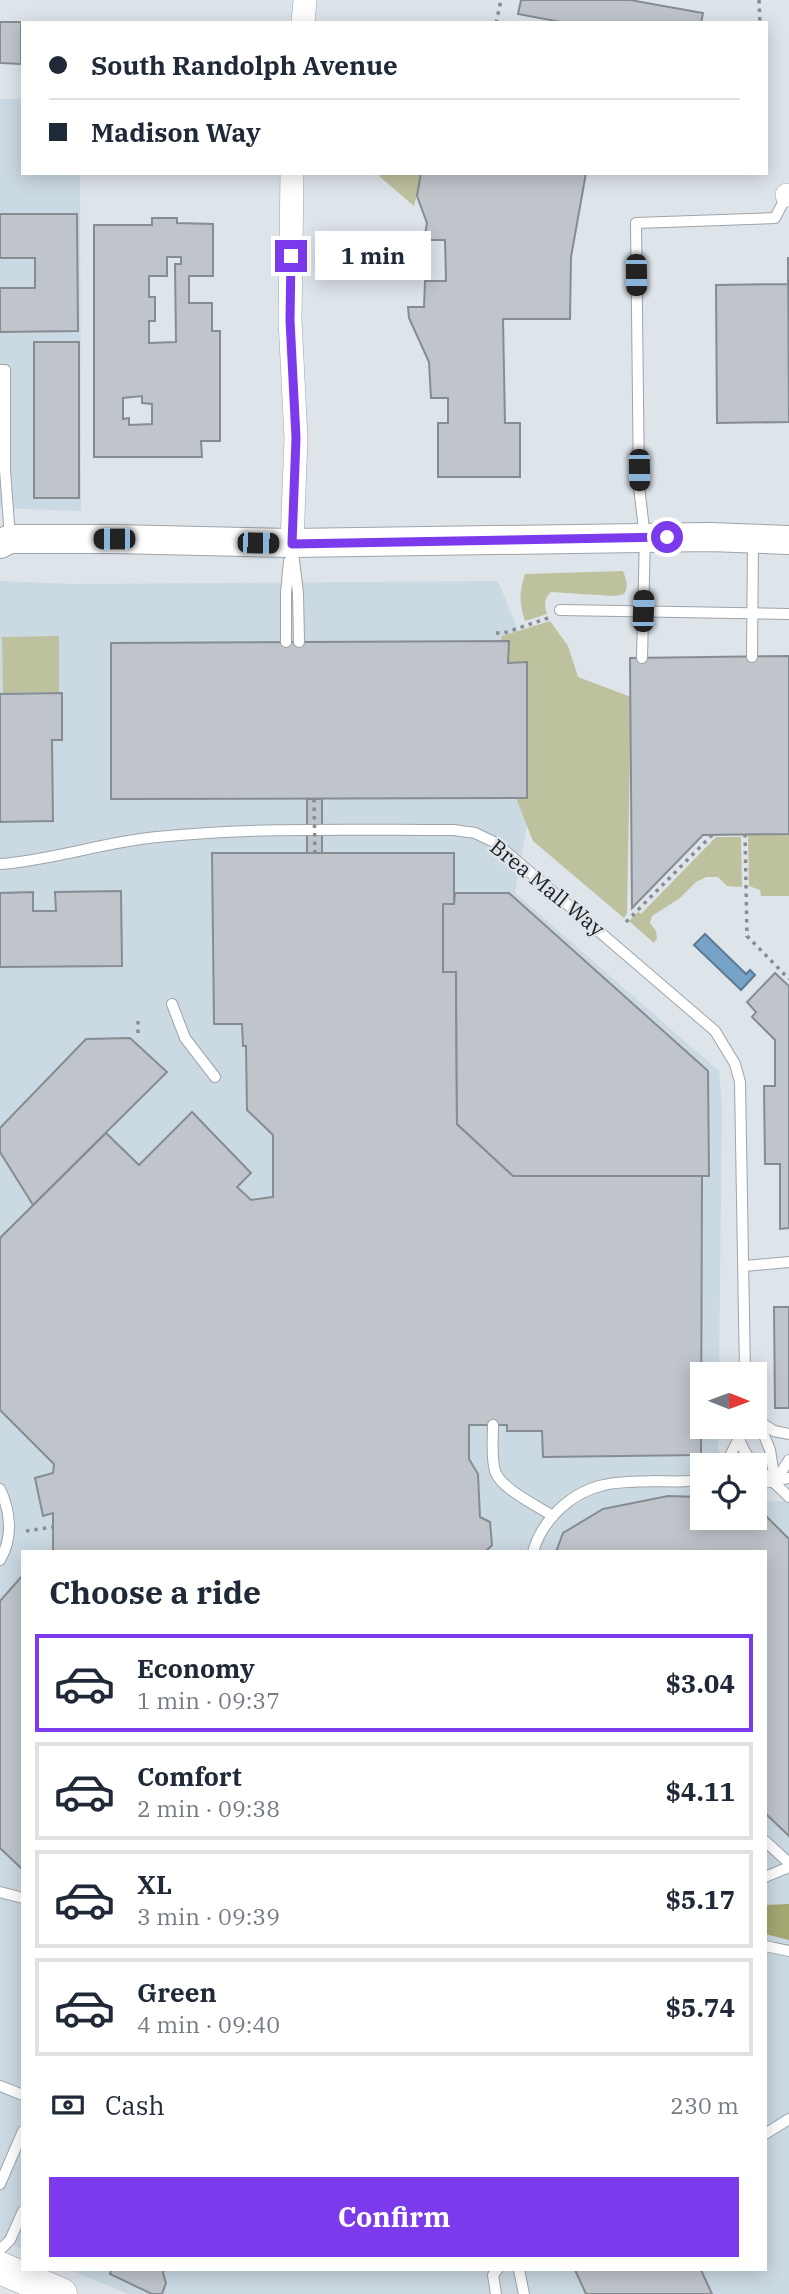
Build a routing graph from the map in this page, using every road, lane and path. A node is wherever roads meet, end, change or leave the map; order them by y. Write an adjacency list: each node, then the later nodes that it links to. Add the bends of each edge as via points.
1 (305, 0): 4 (street)
2 (501, 0): 5 (path)
3 (760, 0): 6 (path)
4 (303, 21)
5 (496, 21)
6 (760, 21)
7 (292, 175): 14 (street, via 290,320 296,438)
8 (788, 195): 10 (lane, via 775,218 636,223 639,487)
9 (0, 370): 12 (lane, via 5,370)
10 (645, 537): 11 (street); 14 (street); 16 (lane)
11 (753, 538): 13 (street); 17 (lane)
12 (3, 539): 14 (street)
13 (789, 540)
14 (292, 544): 20 (lane); 21 (lane)
15 (560, 610): 16 (lane); 19 (path, via 556,616)
16 (643, 611): 17 (lane); 23 (lane)
17 (752, 614): 18 (lane); 22 (lane)
18 (789, 614)
19 (496, 633)
20 (286, 642)
21 (299, 642)
22 (752, 657)
23 (642, 658)
24 (314, 799): 27 (path, bridge)
25 (745, 834): 30 (path, via 747,936)
26 (712, 835): 29 (path)
27 (315, 854)
28 (0, 864): 36 (lane, Brea Mall Way, via 153,837 219,831 454,830 496,843 690,1008 726,1047 740,1082)
29 (626, 922)
30 (789, 979)
31 (172, 1004): 34 (lane, via 185,1038)
32 (138, 1021): 33 (path)
33 (138, 1033)
34 (215, 1077)
35 (789, 1262): 36 (lane)
36 (744, 1266): 37 (lane, Brea Mall Way)
37 (746, 1362)
38 (493, 1425): 51 (lane, via 499,1479)
39 (767, 1426): 40 (lane)
40 (789, 1434)
41 (766, 1439): 47 (lane)
42 (738, 1440): 43 (lane); 47 (lane, via 750,1461)
43 (732, 1453)
44 (789, 1460): 47 (lane)
45 (789, 1478): 47 (lane)
46 (690, 1481): 51 (lane, via 603,1485 570,1501)
47 (775, 1482): 48 (lane); 50 (lane)
48 (767, 1483)
49 (0, 1489): 55 (lane, via 9,1520)
50 (789, 1497)
51 (553, 1516): 54 (lane, via 539,1532)
52 (54, 1527): 53 (path)
53 (26, 1531)
54 (534, 1550)
55 (0, 1560)
56 (767, 1843): 57 (lane)
57 (789, 1865): 58 (lane)
58 (767, 1876)
59 (0, 1892): 60 (lane)
60 (21, 1897)
61 (767, 1946): 62 (lane)
62 (789, 1951)
63 (0, 2087): 64 (lane)
64 (21, 2094)
65 (789, 2119): 66 (lane)
66 (767, 2133)
67 (21, 2136): 68 (lane)
68 (0, 2184)
69 (21, 2215): 70 (lane)
70 (0, 2249)
71 (0, 2268): 74 (main road)
72 (496, 2271): 75 (lane)
73 (519, 2271): 76 (lane)
74 (61, 2294)
75 (496, 2294)
76 (524, 2294)

